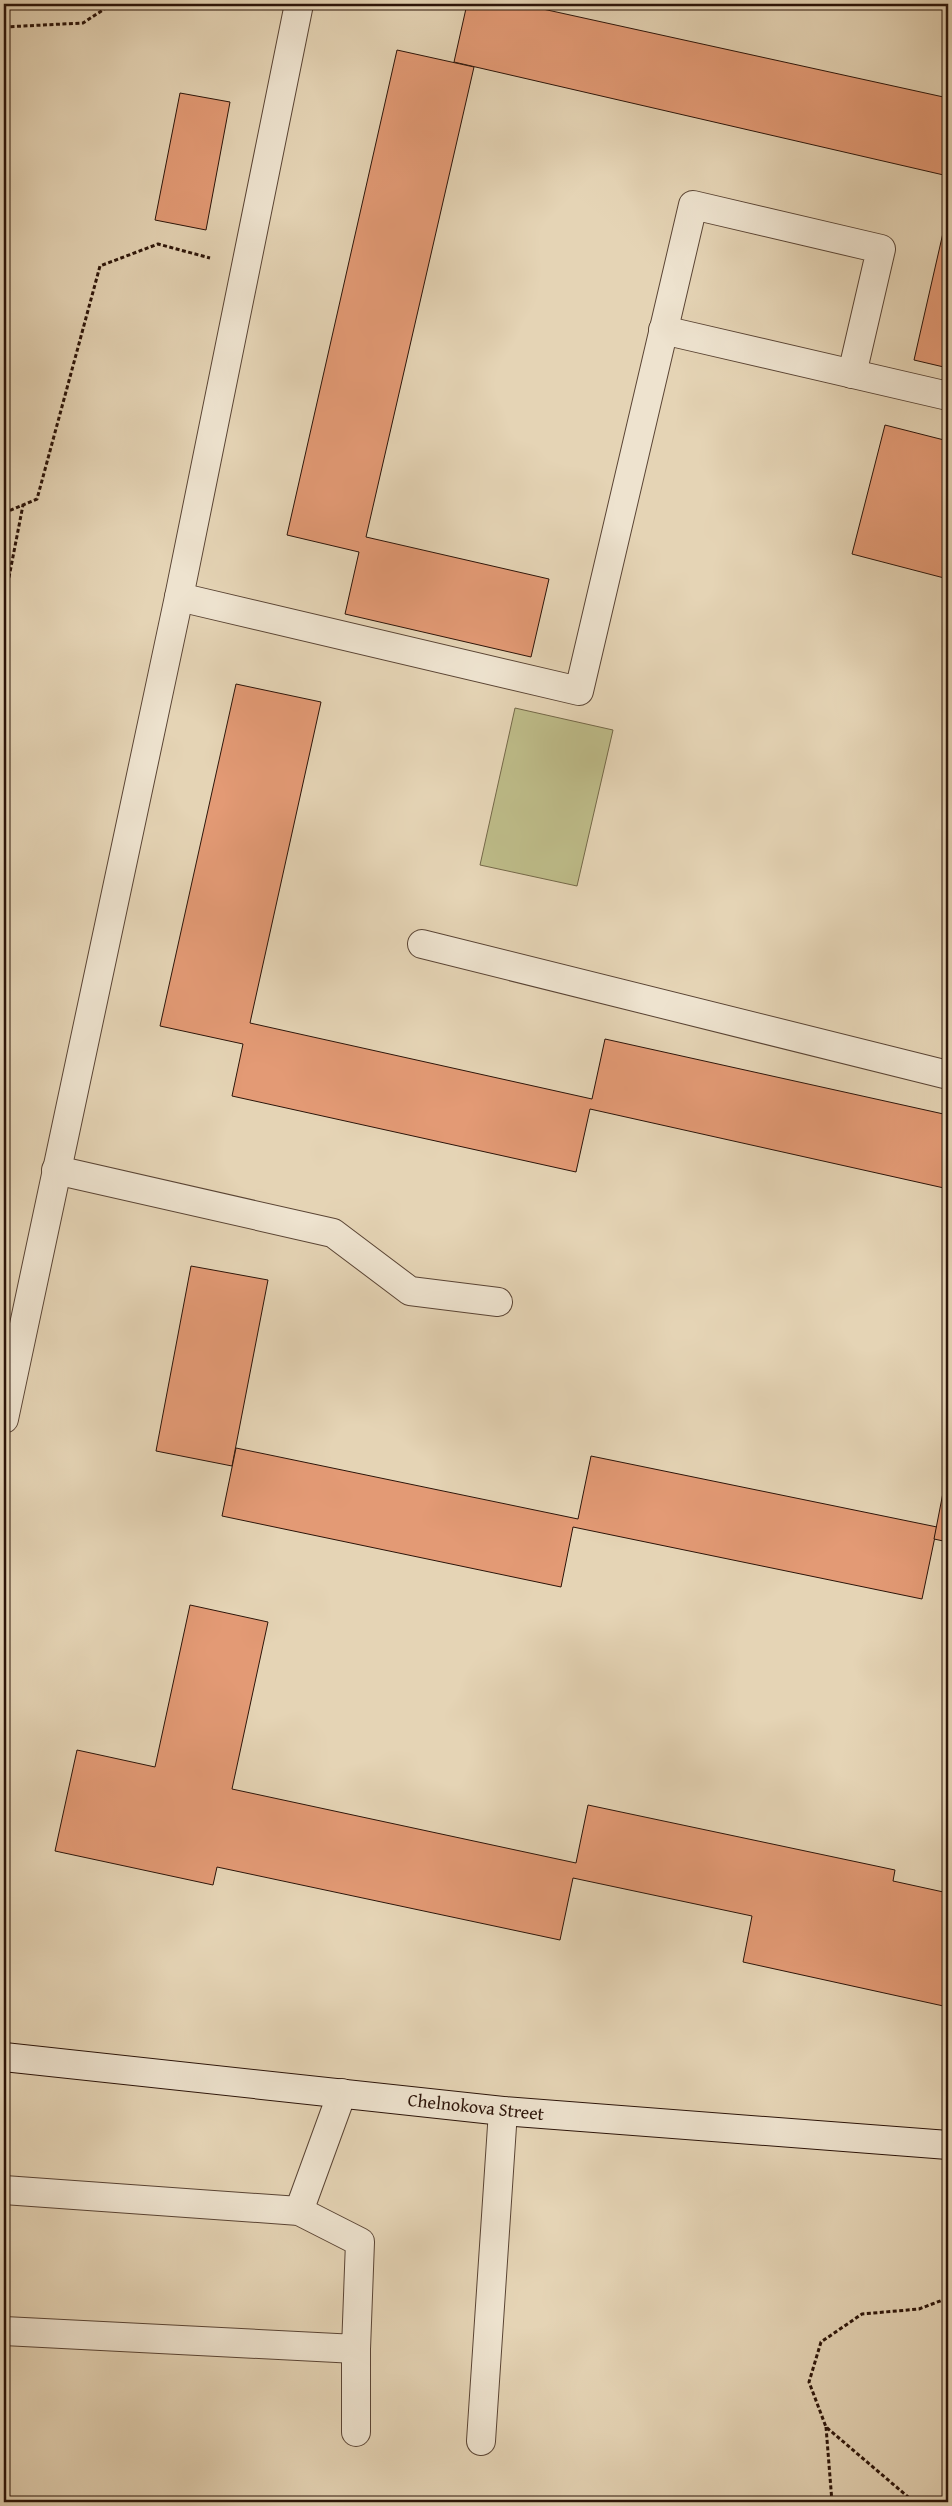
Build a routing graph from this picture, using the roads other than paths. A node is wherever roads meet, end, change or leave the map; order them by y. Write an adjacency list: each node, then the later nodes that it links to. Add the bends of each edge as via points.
1 (299, 4): 5 (street)
2 (663, 330): 3 (street); 3 (street, via 693,205 881,248); 5 (street, via 579,691)
3 (852, 374): 4 (street)
4 (948, 396)
5 (179, 597): 8 (street)
6 (422, 944): 7 (street)
7 (948, 1076)
8 (56, 1170): 9 (street, via 333,1233 410,1291); 10 (street)
9 (498, 1302)
10 (4, 1419)
11 (4, 2057): 12 (street, Chelnokova Street)
12 (342, 2093): 13 (street, Chelnokova Street); 16 (street)
13 (504, 2110): 14 (street, Chelnokova Street); 20 (street)
14 (948, 2145)
15 (4, 2190): 16 (street)
16 (299, 2211): 18 (street, via 360,2242)
17 (4, 2331): 18 (street)
18 (356, 2349): 19 (street)
19 (356, 2432)
20 (481, 2441)

